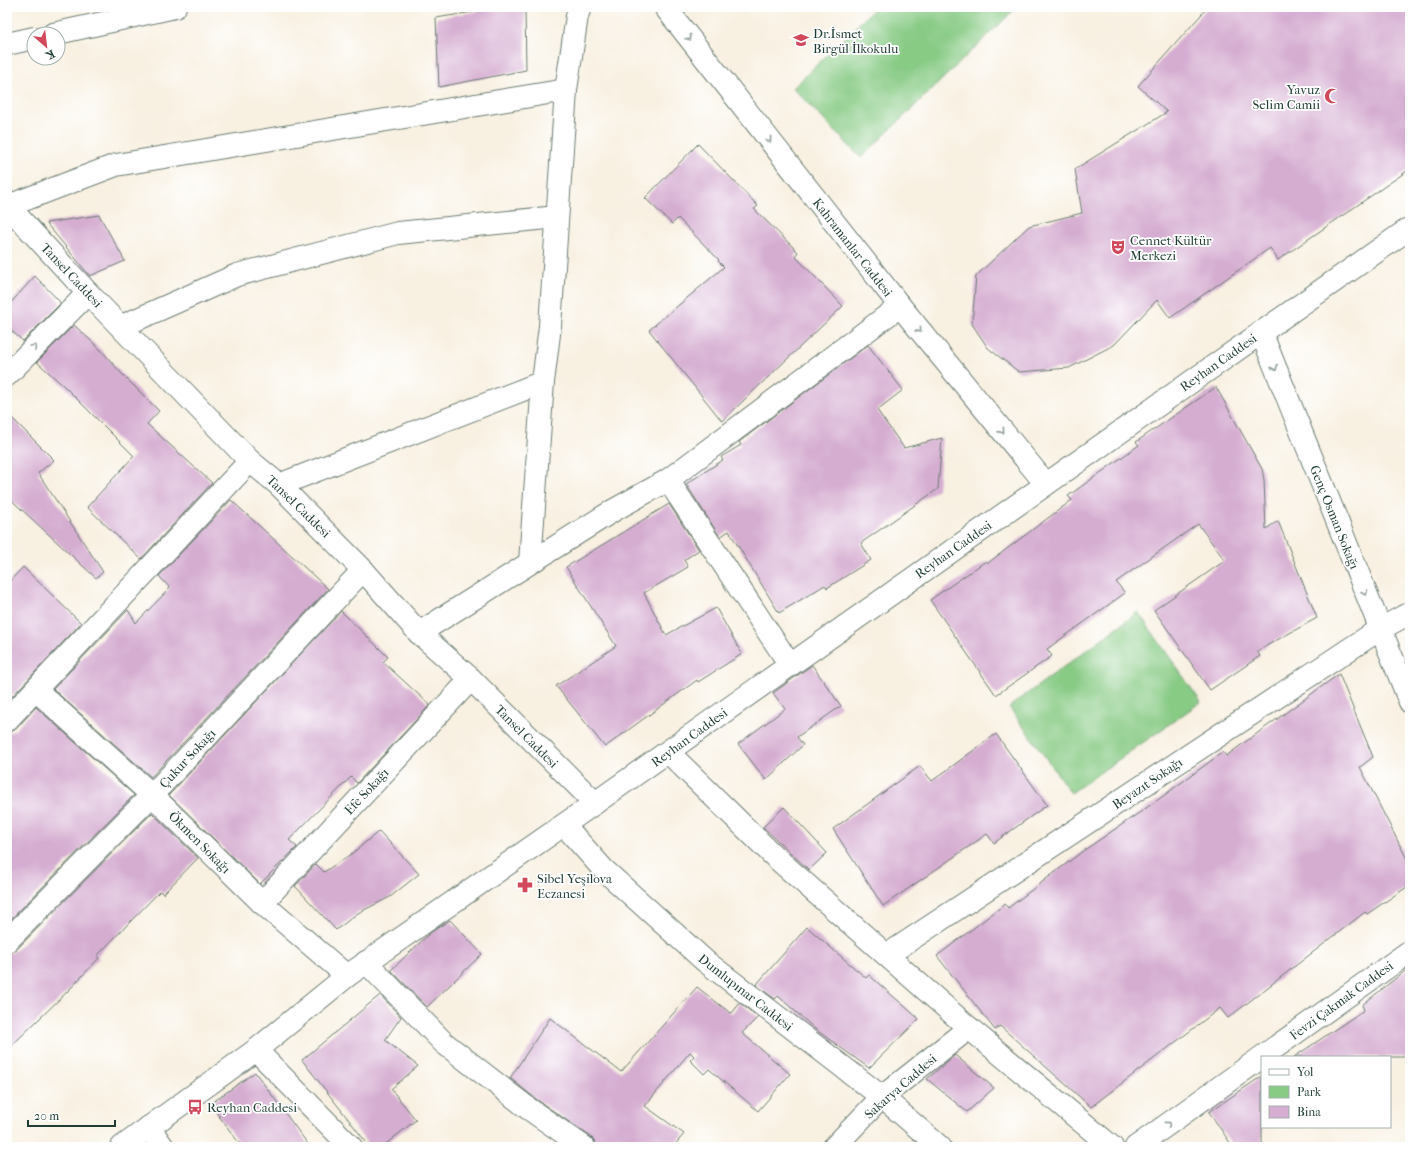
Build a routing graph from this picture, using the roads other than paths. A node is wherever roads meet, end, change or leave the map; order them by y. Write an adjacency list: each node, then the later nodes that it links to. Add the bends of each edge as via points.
1 (175, 7): 4 (street)
2 (580, 7): 7 (street)
3 (665, 7): 12 (street, Kahramanlar Caddesi, one-way to 12)
4 (66, 31)
5 (26, 40): 6 (street)
6 (7, 44)
7 (566, 90): 8 (street, via 116,165); 9 (street)
8 (8, 206): 11 (street, Tansel Caddesi)
9 (557, 217): 13 (street, via 390,235 237,275); 16 (street, via 550,326)
10 (1410, 228): 14 (street, Reyhan Caddesi)
11 (88, 293): 13 (street, Tansel Caddesi); 15 (street, one-way to 11)
12 (900, 306): 18 (street); 19 (street, Kahramanlar Caddesi, one-way to 19)
13 (122, 326): 17 (street, Tansel Caddesi)
14 (1261, 332): 19 (street, Reyhan Caddesi); 24 (street, Genç Osman Sokağı, one-way to 24)
15 (7, 375)
16 (543, 382): 20 (street); 21 (street)
17 (250, 460): 20 (street, Tansel Caddesi); 28 (street)
18 (668, 480): 21 (street); 26 (street)
19 (1046, 484): 26 (street, Reyhan Caddesi)
20 (279, 485): 22 (street, Tansel Caddesi)
21 (530, 562): 25 (street)
22 (363, 570): 25 (street, Tansel Caddesi); 32 (street, Çukur Sokağı)
23 (1410, 613): 24 (street, Beyazıt Sokağı)
24 (1380, 629): 29 (street, Genç Osman Sokağı); 38 (street, Beyazıt Sokağı)
25 (419, 633): 27 (street, Tansel Caddesi)
26 (790, 665): 31 (street, Reyhan Caddesi)
27 (472, 679): 33 (street, Tansel Caddesi); 35 (street, Efe Sokağı)
28 (36, 690): 30 (street); 32 (street, Ökmen Sokağı)
29 (1410, 702)
30 (7, 720)
31 (668, 752): 33 (street, Reyhan Caddesi); 38 (street, via 774,856)
32 (152, 795): 35 (street, Ökmen Sokağı); 36 (street, Çukur Sokağı)
33 (595, 804): 34 (street, Reyhan Caddesi)
34 (564, 825): 39 (street, Reyhan Caddesi); 45 (street, Dumlupınar Caddesi, via 604,870 705,961)
35 (262, 903): 40 (street, Ökmen Sokağı)
36 (7, 942)
37 (1410, 951): 43 (street, Fevzi Çakmak Caddesi, one-way to 37)
38 (887, 955): 41 (street)
39 (366, 962): 40 (street, Reyhan Caddesi); 50 (street, via 444,1043 528,1109)
40 (347, 976): 42 (street, Reyhan Caddesi)
41 (969, 1028): 45 (street, Sakarya Caddesi); 53 (street)
42 (256, 1050): 46 (street, Reyhan Caddesi); 49 (street)
43 (1263, 1056)
44 (1261, 1058): 54 (street, Fevzi Çakmak Caddesi, one-way to 44)
45 (882, 1097): 51 (street, Sakarya Caddesi); 52 (street, Dumlupınar Caddesi)
46 (149, 1127): 47 (street, Reyhan Caddesi); 48 (street)
47 (122, 1147)
48 (163, 1147)
49 (351, 1147)
50 (584, 1147)
51 (834, 1147)
52 (940, 1147)
53 (1112, 1147)
54 (1136, 1147)

